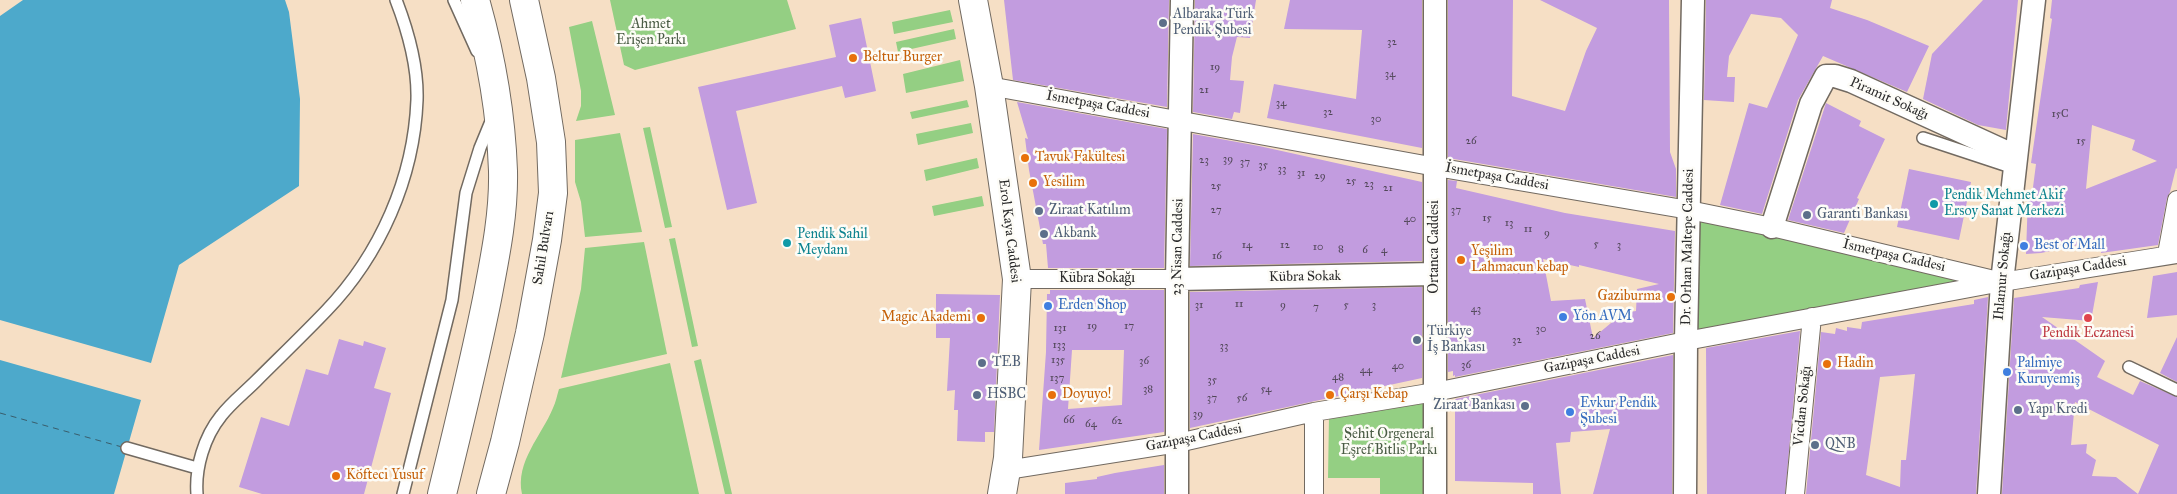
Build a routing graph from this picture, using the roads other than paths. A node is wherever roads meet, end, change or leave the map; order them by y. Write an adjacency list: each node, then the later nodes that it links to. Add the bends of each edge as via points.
1 (396, 0): 32 (lane, via 414,63 417,98 406,171 395,205 378,241 328,310 220,417)
2 (454, 0): 11 (lane)
3 (475, 0): 11 (main road)
4 (524, 0): 37 (main road, Sahil Bulvarı, via 552,142 553,193 530,333)
5 (973, 0): 10 (main road, Erol Kaya Caddesi)
6 (1182, 0): 12 (street, 23 Nisan Caddesi)
7 (1435, 0): 15 (street, Ortanca Caddesi)
8 (1693, 0): 17 (street, Dr. Orhan Maltepe Caddesi)
9 (2034, 0): 14 (street, Ihlamur Sokağı)
10 (989, 86): 12 (street, İsmetpaşa Caddesi); 21 (main road, Erol Kaya Caddesi)
11 (497, 95): 35 (lane, via 466,193 452,300); 36 (main road, via 503,172 498,244 478,347)
12 (1181, 120): 15 (street, İsmetpaşa Caddesi); 22 (street, 23 Nisan Caddesi)
13 (1923, 138): 14 (lane)
14 (2014, 162): 18 (street, Piramit Sokağı, via 1851,81 1826,76 1811,104); 23 (street, Ihlamur Sokağı)
15 (1436, 167): 17 (street, İsmetpaşa Caddesi); 20 (street, Ortanca Caddesi)
16 (2177, 200): 19 (street)
17 (1689, 210): 18 (street, İsmetpaşa Caddesi); 25 (street, Dr. Orhan Maltepe Caddesi)
18 (1772, 227): 23 (street, İsmetpaşa Caddesi)
19 (2172, 254): 23 (street, Gazipaşa Caddesi)
20 (1434, 274): 22 (street, Kübra Sokak); 28 (street, Ortanca Caddesi)
21 (1017, 279): 22 (street, Kübra Sokağı); 33 (main road, Erol Kaya Caddesi)
22 (1177, 279): 30 (street, 23 Nisan Caddesi)
23 (2002, 282): 24 (street, Gazipaşa Caddesi); 43 (street, Ihlamur Sokağı)
24 (1812, 317): 25 (street, Gazipaşa Caddesi); 42 (street, Vicdan Sokağı)
25 (1686, 341): 28 (street, Gazipaşa Caddesi); 41 (street, Dr. Orhan Maltepe Caddesi)
26 (2129, 366): 27 (lane)
27 (2177, 390)
28 (1435, 392): 29 (street, Gazipaşa Caddesi); 40 (street, Ortanca Caddesi)
29 (1314, 412): 30 (street, Gazipaşa Caddesi); 39 (street)
30 (1178, 443): 33 (street, Gazipaşa Caddesi); 38 (street, 23 Nisan Caddesi)
31 (127, 448): 32 (lane)
32 (197, 468): 34 (lane)
33 (1005, 482)
34 (197, 494)
35 (403, 494)
36 (442, 494)
37 (491, 494)
38 (1177, 494)
39 (1314, 494)
40 (1435, 494)
41 (1685, 494)
42 (1795, 494)
43 (1989, 494)

